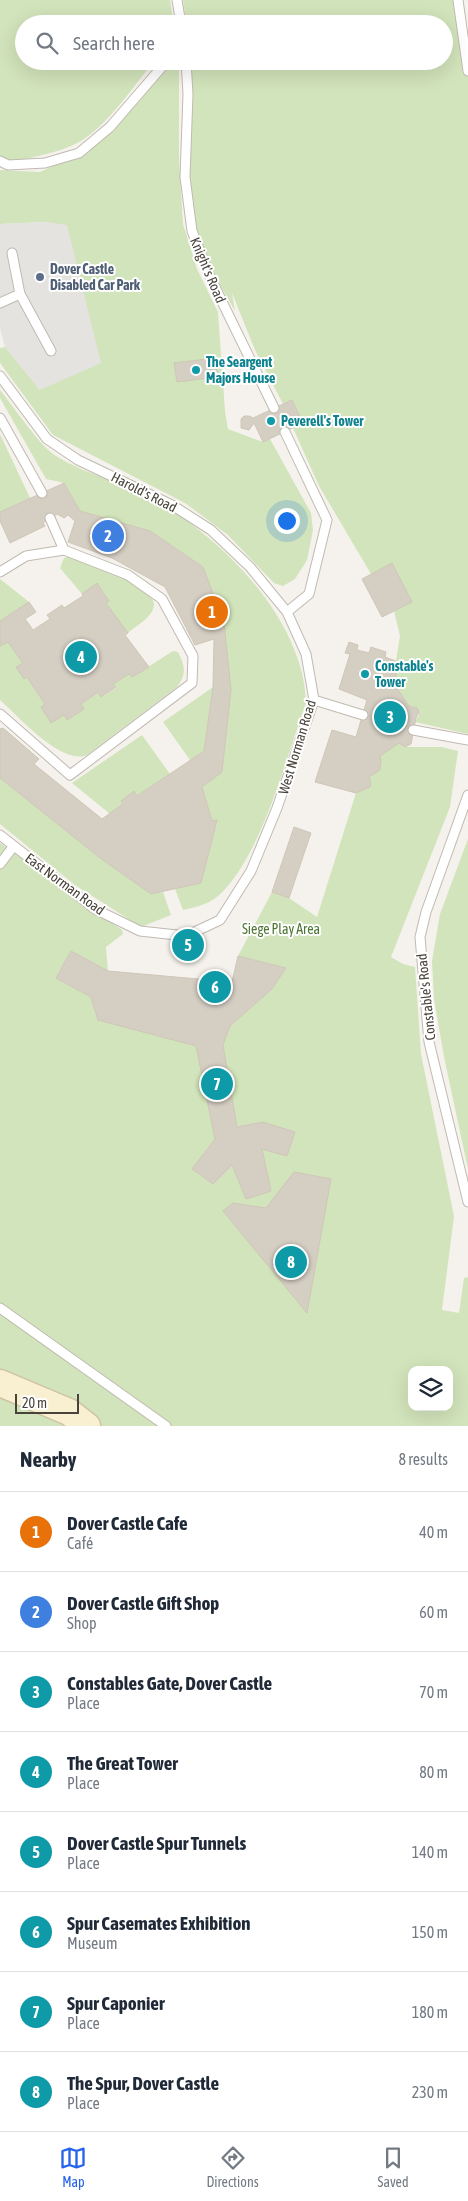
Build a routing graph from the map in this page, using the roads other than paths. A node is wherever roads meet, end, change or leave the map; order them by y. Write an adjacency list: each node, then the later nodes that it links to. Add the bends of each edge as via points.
1 (177, 0): 3 (lane)
2 (458, 0): 6 (lane)
3 (180, 15)
4 (158, 70): 7 (lane, via 110,127 79,153 45,163 8,165)
5 (187, 70): 13 (lane, Knight's Road, via 185,177 192,231 210,277)
6 (468, 71)
7 (0, 161)
8 (12, 253): 9 (lane)
9 (20, 294): 10 (lane); 11 (lane)
10 (0, 303)
11 (51, 351)
12 (0, 376): 20 (lane, Harold's Road, via 48,439 78,460 172,505 210,530 250,567)
13 (274, 408)
14 (0, 418): 16 (lane)
15 (286, 434): 20 (lane, via 327,520 309,594)
16 (42, 493)
17 (50, 518): 18 (lane)
18 (64, 550): 19 (lane, via 26,556); 22 (lane, via 128,575 162,599 193,656 192,683 70,775)
19 (0, 572)
20 (287, 612): 21 (lane, West Norman Road, via 306,654)
21 (314, 700): 23 (lane); 30 (lane, West Norman Road, via 277,808 251,871)
22 (0, 714)
23 (363, 715)
24 (413, 730): 25 (lane)
25 (468, 740)
26 (468, 795): 31 (lane, Constable's Road, via 420,937 429,1042)
27 (0, 835): 28 (lane, East Norman Road)
28 (13, 847): 29 (lane); 30 (lane, East Norman Road, via 96,909 140,931 186,936)
29 (0, 864)
30 (220, 920)
31 (468, 1202)
32 (0, 1308): 35 (lane)
33 (0, 1383): 34 (street, via 69,1412)
34 (87, 1426)
35 (166, 1426)

